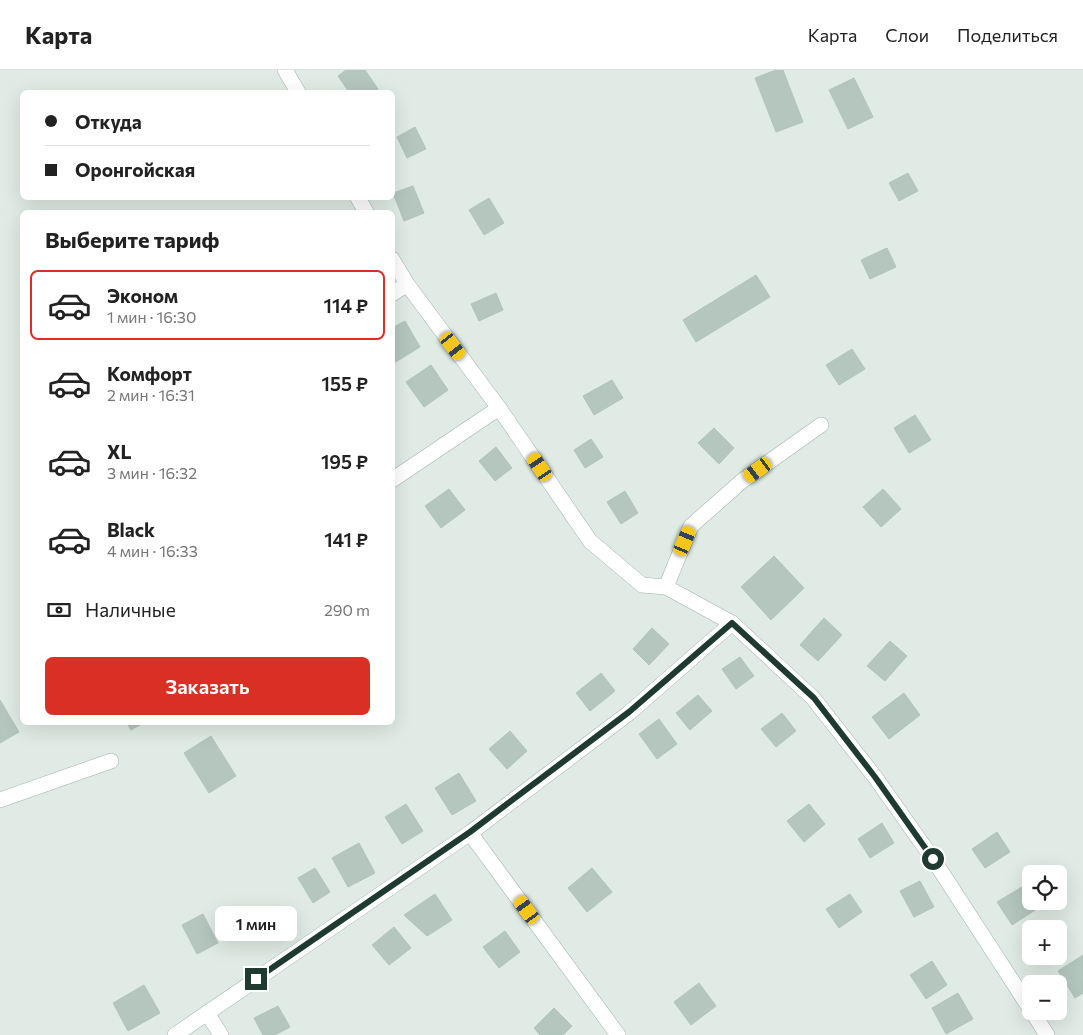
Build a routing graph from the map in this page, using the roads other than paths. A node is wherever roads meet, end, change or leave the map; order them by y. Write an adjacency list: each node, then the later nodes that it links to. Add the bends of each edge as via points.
1 (285, 70): 2 (street)
2 (297, 90)
3 (395, 264): 4 (street)
4 (407, 284): 5 (street); 6 (street)
5 (395, 292)
6 (499, 408): 8 (street); 9 (street, via 590,541 642,585)
7 (821, 425): 9 (street, via 742,481 691,526)
8 (395, 478)
9 (666, 587): 10 (street)
10 (732, 623): 13 (street, via 629,712); 14 (street, via 814,698 933,859)
11 (111, 761): 12 (street)
12 (0, 800)
13 (470, 832): 15 (street); 19 (street)
14 (1022, 996)
15 (207, 1013): 17 (street); 18 (street)
16 (1038, 1020): 20 (street)
17 (176, 1035)
18 (221, 1035)
19 (618, 1035)
20 (1047, 1035)

